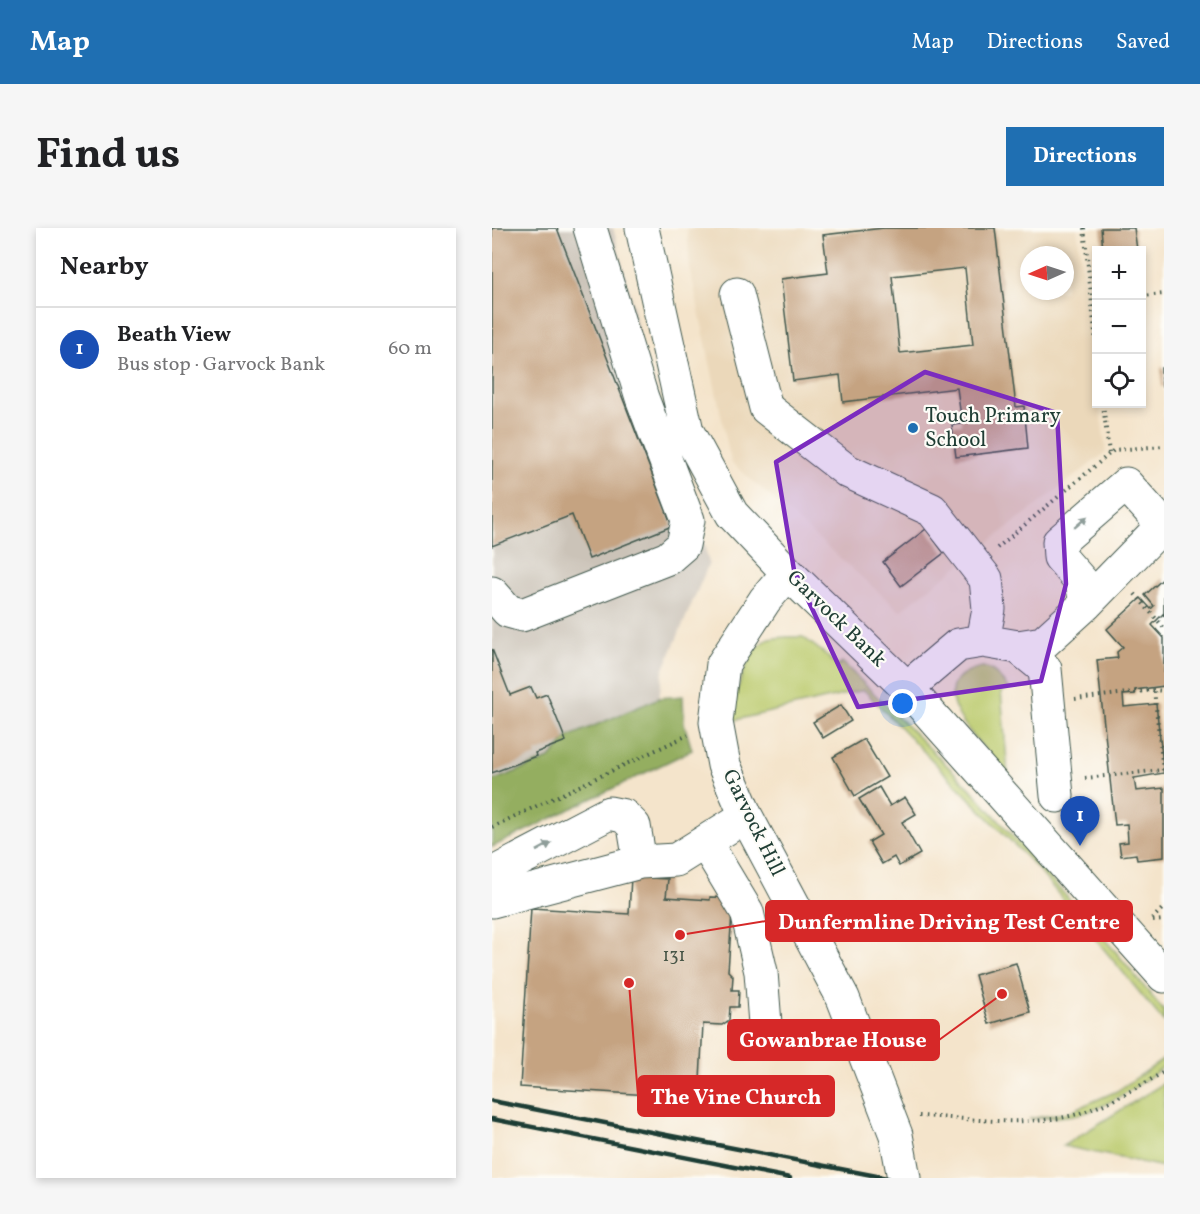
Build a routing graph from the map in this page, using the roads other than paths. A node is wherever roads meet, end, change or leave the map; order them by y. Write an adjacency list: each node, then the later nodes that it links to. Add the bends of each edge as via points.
1 (590, 228): 5 (street, via 642,398 688,520 683,545 668,558 522,615 508,612)
2 (642, 228): 4 (street, Garvock Bank, via 687,431 732,514)
3 (737, 294): 7 (street, via 766,408 847,471 932,510 986,579 989,609)
4 (788, 573): 9 (street, Garvock Bank); 11 (street, Garvock Hill, via 765,600 723,664 716,722 724,765)
5 (492, 593)
6 (1086, 604): 6 (street, one-way to 6, via 1082,582 1060,557 1059,542 1126,483 1163,525); 8 (street, via 1043,643)
7 (983, 641): 8 (street); 9 (street, via 958,645)
8 (1018, 647): 10 (street, via 1045,669)
9 (907, 688): 16 (street, Garvock Bank)
10 (1056, 788)
11 (746, 816): 12 (street); 18 (street, Garvock Hill, via 843,998 892,1125)
12 (705, 842): 13 (street, via 676,860); 17 (street, via 747,912 761,972)
13 (640, 862): 14 (street, one-way to 13, via 609,813 624,816 634,826); 15 (street)
14 (492, 874)
15 (492, 901)
16 (1164, 976)
17 (766, 1037)
18 (904, 1178)

